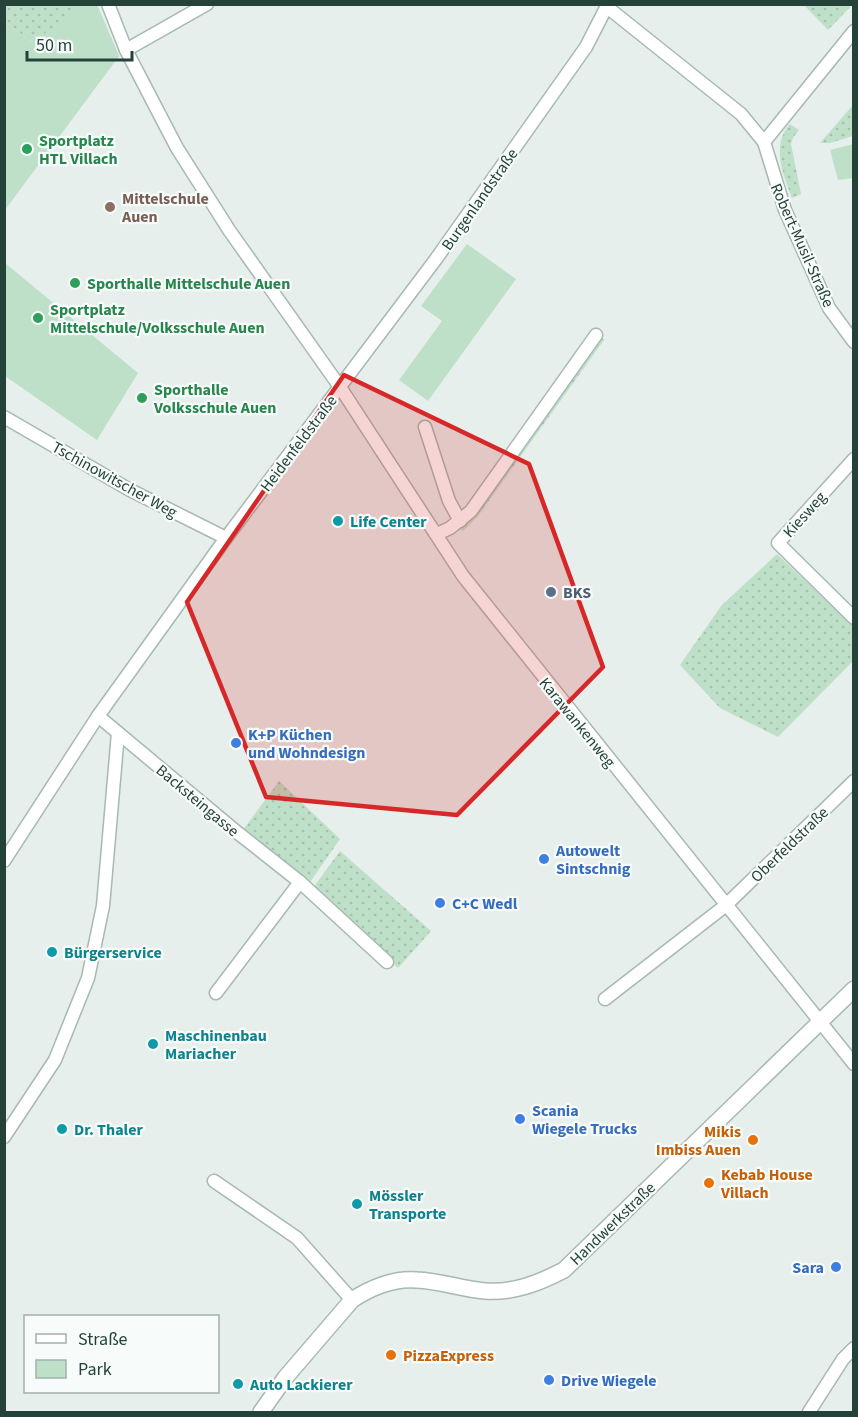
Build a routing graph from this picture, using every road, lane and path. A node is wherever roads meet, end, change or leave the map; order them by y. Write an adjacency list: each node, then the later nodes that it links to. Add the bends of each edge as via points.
1 (108, 4): 5 (street, Heidenfeldstraße)
2 (207, 4): 5 (street)
3 (607, 6): 6 (street, Robert-Musil-Straße, via 741,114); 9 (street, Burgenlandstraße, via 586,47 526,134)
4 (854, 31): 6 (street)
5 (126, 50): 9 (street, Heidenfeldstraße, via 177,148 228,230)
6 (764, 142): 8 (street, Robert-Musil-Straße, via 785,210 830,308)
7 (596, 335): 13 (street, via 471,511)
8 (854, 342)
9 (340, 387): 14 (street, Karawankenweg); 15 (street, Heidenfeldstraße)
10 (4, 417): 15 (street, Tschinowitscher Weg, via 130,490)
11 (425, 427): 13 (street, via 449,501)
12 (854, 459): 16 (street, Kiesweg, via 778,543)
13 (460, 520): 14 (street)
14 (437, 534): 22 (street, Karawankenweg, via 474,592)
15 (226, 538): 17 (street, Heidenfeldstraße)
16 (854, 618)
17 (98, 717): 18 (street, Backsteingasse); 20 (street, Heidenfeldstraße)
18 (118, 733): 21 (street, Backsteingasse); 29 (street, via 103,906 88,978 55,1060)
19 (854, 781): 22 (street, Oberfeldstraße)
20 (4, 861)
21 (300, 882): 23 (street, Backsteingasse); 25 (street)
22 (725, 906): 26 (street); 27 (street, Karawankenweg)
23 (387, 962)
24 (854, 989): 27 (street, Handwerkstraße)
25 (216, 993)
26 (605, 999)
27 (820, 1021): 28 (street, Karawankenweg); 31 (street, Handwerkstraße, via 564,1270 516,1290 485,1291 416,1279 378,1286)
28 (854, 1064)
29 (4, 1137)
30 (214, 1181): 31 (street, via 297,1238)
31 (352, 1300): 33 (street, Handwerkstraße, via 285,1378)
32 (854, 1348): 34 (street)
33 (261, 1413)
34 (809, 1413)

